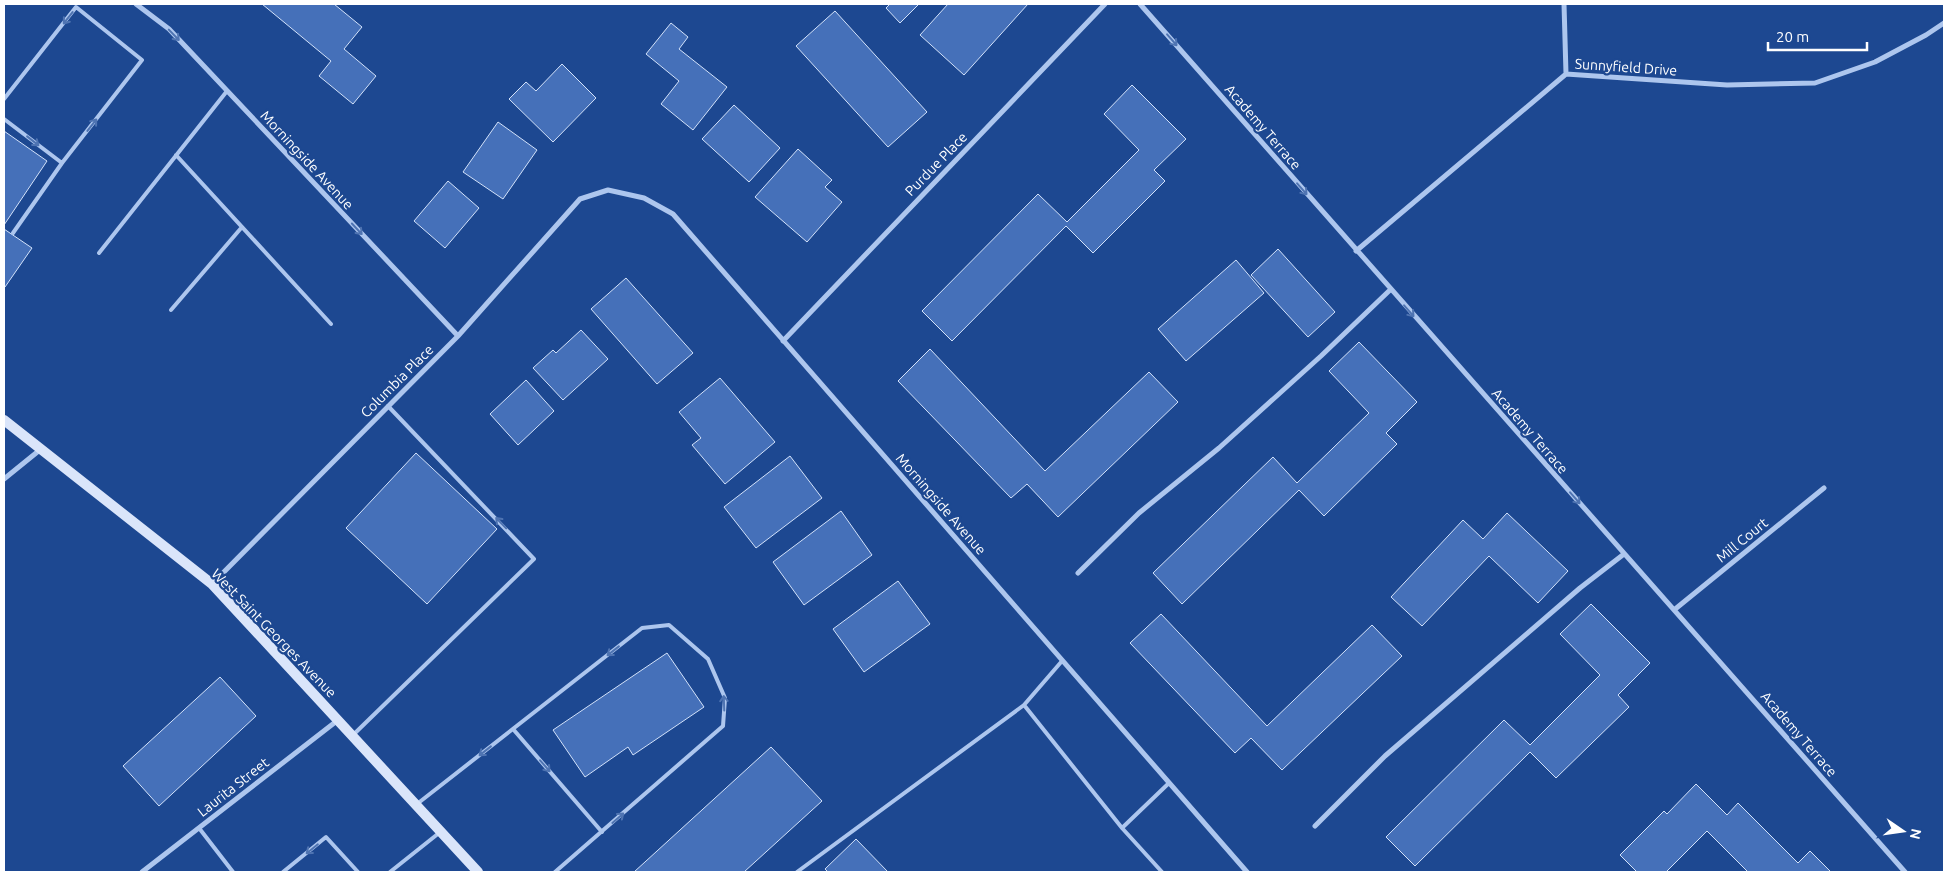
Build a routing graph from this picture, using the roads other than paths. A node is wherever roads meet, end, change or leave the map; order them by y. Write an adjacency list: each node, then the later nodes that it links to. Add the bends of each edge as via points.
1 (136, 4): 7 (street, Morningside Avenue, one-way to 7, via 169,29)
2 (1106, 4): 21 (street, Purdue Place)
3 (1140, 4): 15 (street, Academy Terrace, one-way to 15)
4 (1564, 4): 6 (street)
5 (1944, 23): 6 (street, Sunnyfield Drive, via 1875,62 1815,83 1728,86)
6 (1566, 74): 15 (street, Sunnyfield Drive)
7 (227, 91): 10 (lane); 20 (street, Morningside Avenue, one-way to 20)
8 (4, 99): 11 (lane, one-way to 8, via 142,60 76,7)
9 (4, 119): 11 (lane, one-way to 11)
10 (176, 155): 13 (lane); 16 (lane)
11 (62, 164): 14 (lane)
12 (595, 194): 20 (street, Columbia Place, via 580,199); 21 (street, Morningside Avenue, via 608,190 644,198 672,214)
13 (242, 226): 18 (lane); 19 (lane)
14 (13, 233)
15 (1356, 251): 17 (street, Academy Terrace)
16 (99, 253)
17 (1390, 290): 27 (street, Academy Terrace, one-way to 27); 28 (street, via 1219,448 1139,513)
18 (171, 310)
19 (331, 324)
20 (458, 336): 22 (street, Columbia Place)
21 (783, 341): 31 (street, Morningside Avenue)
22 (388, 406): 29 (street, Columbia Place); 35 (lane, one-way to 22, via 534,558)
23 (4, 420): 24 (main road, West Saint Georges Avenue)
24 (42, 449): 25 (street); 29 (main road, West Saint Georges Avenue)
25 (4, 479)
26 (1824, 488): 30 (street, Mill Court)
27 (1624, 554): 30 (street, Academy Terrace); 38 (street, via 1385,756)
28 (1078, 573)
29 (212, 584): 33 (main road, West Saint Georges Avenue)
30 (1674, 610): 53 (street, Academy Terrace)
31 (1062, 660): 32 (lane); 36 (street, Morningside Avenue)
32 (1024, 705): 40 (lane); 50 (lane)
33 (338, 720): 35 (main road, West Saint Georges Avenue); 39 (street, Laurita Street)
34 (513, 729): 37 (lane, one-way to 37); 42 (lane, one-way to 42); 42 (lane, one-way to 34, via 723,726 725,698 708,660 669,625 642,628)
35 (352, 736): 37 (main road, West Saint Georges Avenue)
36 (1169, 784): 40 (lane); 52 (street, Morningside Avenue)
37 (416, 805): 41 (main road, West Saint Georges Avenue)
38 (1315, 826)
39 (199, 828): 43 (street, Laurita Street); 44 (lane)
40 (1122, 828): 51 (lane)
41 (440, 831): 47 (lane); 48 (main road, West Saint Georges Avenue)
42 (602, 832): 49 (lane)
43 (142, 872)
44 (233, 872)
45 (283, 872): 46 (lane, one-way to 45, via 326,837)
46 (358, 872)
47 (390, 872)
48 (478, 872)
49 (555, 872)
50 (797, 872)
51 (1162, 872)
52 (1247, 872)
53 (1906, 872)

